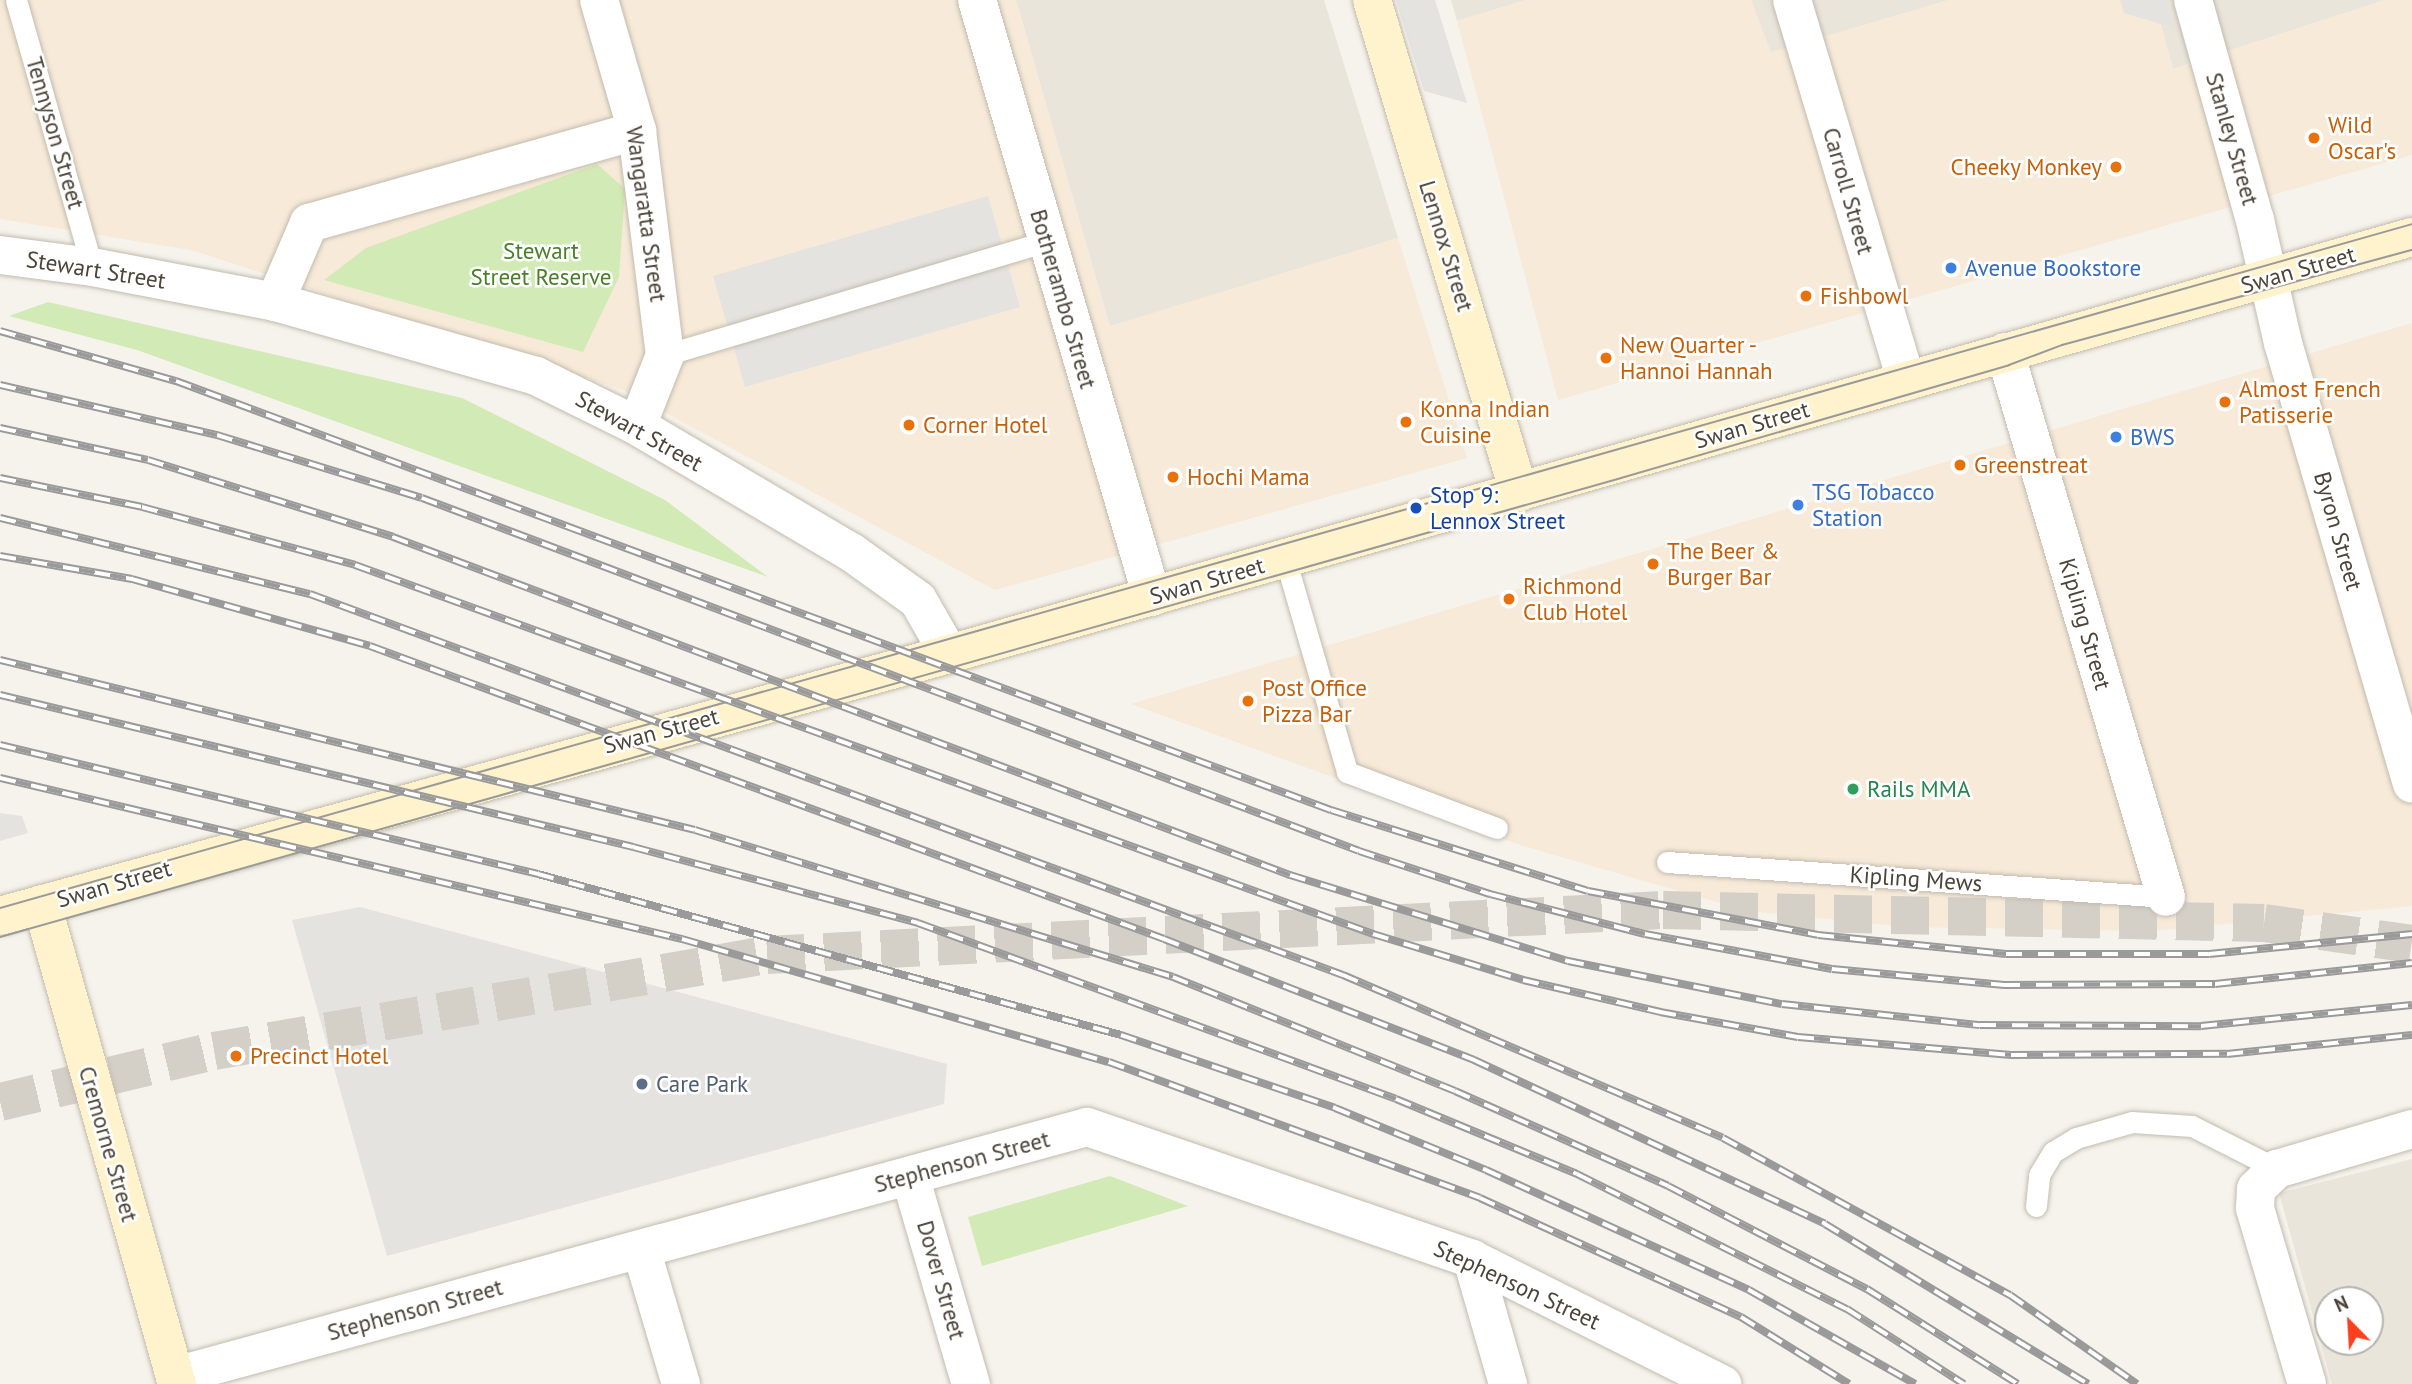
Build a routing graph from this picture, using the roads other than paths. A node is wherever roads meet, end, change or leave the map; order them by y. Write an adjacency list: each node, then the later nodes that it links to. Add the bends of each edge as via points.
1 (16, 0): 11 (lane, Tennyson Street)
2 (600, 0): 7 (street, Wangaratta Street)
3 (976, 0): 9 (street, Botherambo Street)
4 (1372, 0): 18 (main road, Lennox Street)
5 (1793, 0): 16 (street, Carroll Street)
6 (2193, 0): 12 (street, Stanley Street)
7 (637, 131): 13 (street, via 309,223); 15 (street, Wangaratta Street)
8 (2412, 237): 12 (main road, Swan Street)
9 (1047, 241): 15 (lane); 20 (street, Botherambo Street)
10 (0, 255): 11 (street, Stewart Street)
11 (92, 267): 13 (street, Stewart Street)
12 (2268, 278): 14 (main road, Swan Street); 22 (street, Byron Street)
13 (275, 302): 17 (street, Stewart Street, via 536,376)
14 (2005, 352): 16 (main road, Swan Street); 25 (street, Kipling Street)
15 (665, 355): 17 (street, Wangaratta Street)
16 (1906, 381): 18 (main road, Swan Street)
17 (637, 426): 21 (street, Stewart Street, via 851,552 918,600)
18 (1520, 493): 19 (main road, Swan Street)
19 (1285, 558): 20 (main road, Swan Street); 23 (lane, via 1346,772)
20 (1152, 597): 21 (main road, Swan Street)
21 (948, 654): 26 (main road, Swan Street)
22 (2412, 783)
23 (1497, 828)
24 (1667, 862): 25 (lane, Kipling Mews)
25 (2166, 897)
26 (42, 904): 27 (main road, Swan Street); 34 (main road, Cremorne Street)
27 (0, 916)
28 (2412, 1129): 30 (street)
29 (910, 1177): 32 (street, Stephenson Street); 33 (street, Stephenson Street, via 1087,1127); 36 (street, Dover Street)
30 (2267, 1179): 31 (lane, via 2192,1126 2132,1122 2076,1138 2053,1152 2039,1175); 39 (street, via 2255,1208)
31 (2036, 1206)
32 (641, 1249): 34 (street, Stephenson Street); 35 (street)
33 (1472, 1259): 37 (street); 38 (street, Stephenson Street)
34 (176, 1380)
35 (681, 1384)
36 (971, 1384)
37 (1508, 1384)
38 (1722, 1384)
39 (2307, 1384)

